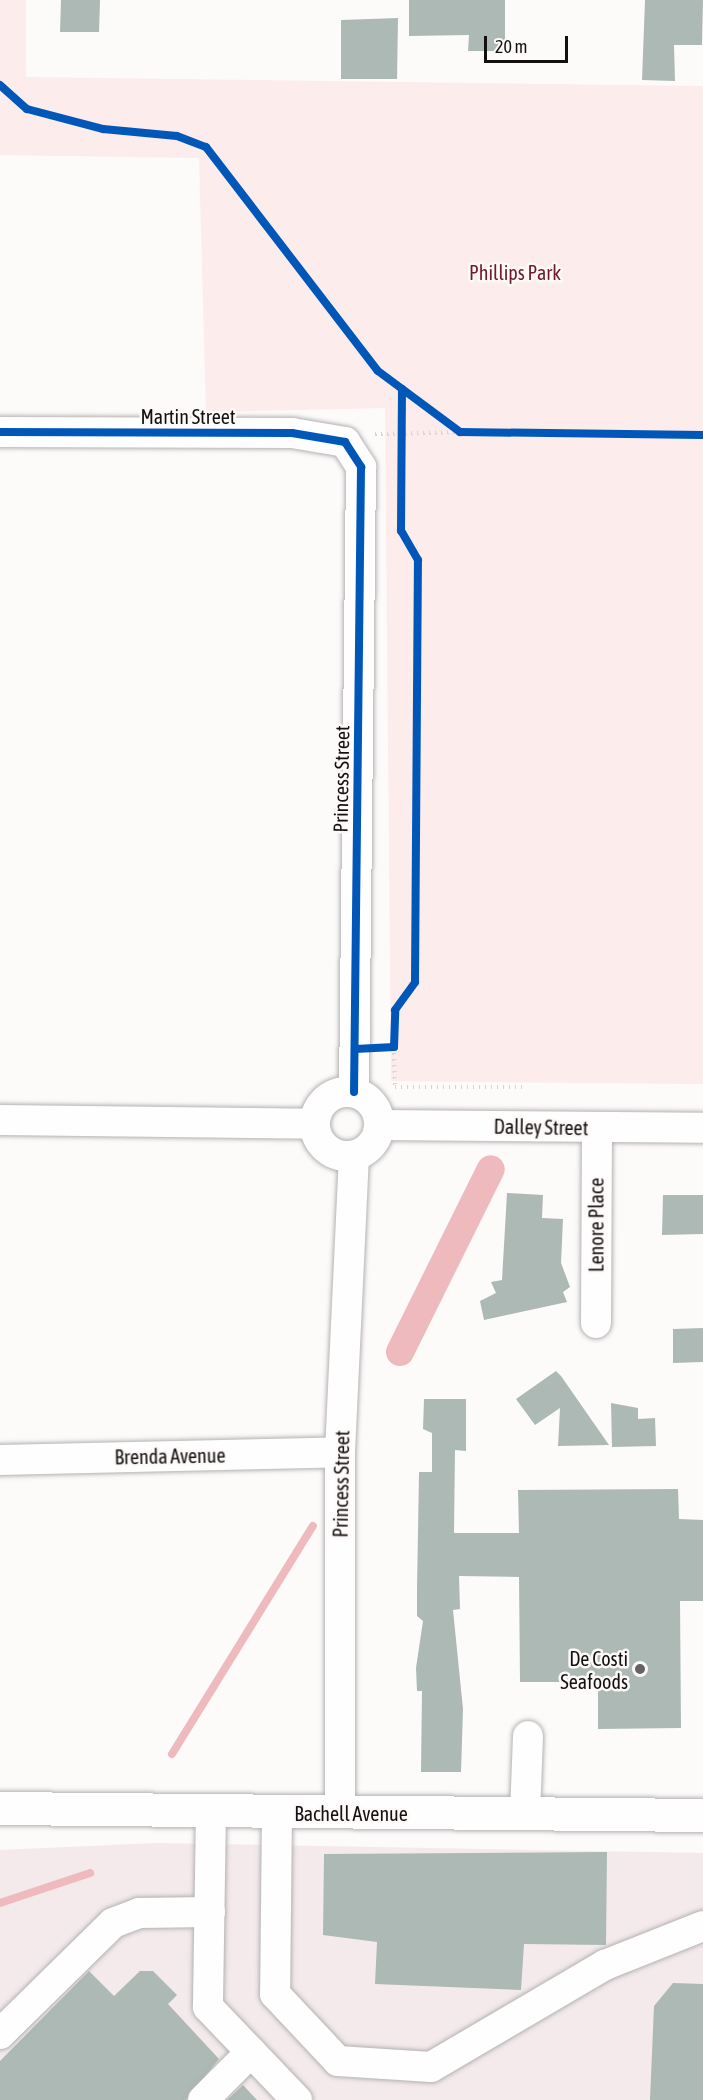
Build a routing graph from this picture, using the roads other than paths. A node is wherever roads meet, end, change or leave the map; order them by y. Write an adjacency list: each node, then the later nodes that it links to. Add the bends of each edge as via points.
1 (0, 432): 2 (street, Martin Street, via 292,433 345,442)
2 (362, 467): 3 (street, Princess Street)
3 (354, 1092): 5 (street, via 327,1098); 6 (street, via 372,1104)
4 (0, 1120): 5 (street)
5 (314, 1124): 9 (street, via 326,1149)
6 (379, 1125): 7 (street, Dalley Street); 9 (street, via 372,1145)
7 (597, 1127): 8 (street, Dalley Street); 10 (street, Lenore Place)
8 (703, 1128)
9 (354, 1156): 11 (street, Princess Street)
10 (596, 1323)
11 (340, 1452): 12 (street, Brenda Avenue); 17 (street, Princess Street)
12 (0, 1460)
13 (528, 1736): 18 (street)
14 (0, 1808): 15 (main road, Bachell Avenue)
15 (211, 1811): 16 (main road, Bachell Avenue); 20 (street)
16 (277, 1812): 17 (main road, Bachell Avenue); 21 (street, via 275,1994 338,2061 431,2067 605,1965)
17 (339, 1813): 18 (main road, Bachell Avenue)
18 (525, 1814): 19 (main road, Bachell Avenue)
19 (703, 1815)
20 (210, 1912): 22 (street, via 139,1912 113,1923); 23 (street, via 208,2007)
21 (703, 1926)
22 (0, 2034)
23 (251, 2052): 24 (street); 25 (street)
24 (203, 2100)
25 (297, 2100)

